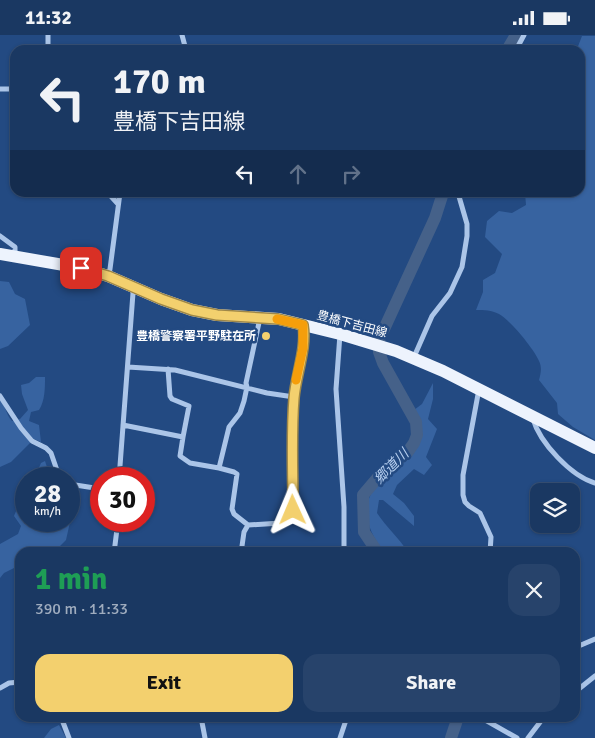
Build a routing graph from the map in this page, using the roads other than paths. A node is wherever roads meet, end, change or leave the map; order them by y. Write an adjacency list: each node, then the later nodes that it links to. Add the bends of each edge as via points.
1 (112, 197): 4 (street)
2 (119, 197): 4 (street)
3 (459, 197): 13 (street, via 467,237 462,267 450,293 429,323)
4 (118, 204): 8 (street)
5 (0, 236): 7 (street, via 15,247)
6 (0, 254): 7 (main road, 豊橋下吉田線)
7 (15, 257): 8 (main road, 豊橋下吉田線)
8 (108, 276): 9 (main road, 豊橋下吉田線)
9 (135, 288): 10 (main road, 豊橋下吉田線, via 192,310); 14 (street, via 132,293)
10 (260, 317): 11 (main road, 豊橋下吉田線); 16 (street)
11 (303, 325): 12 (main road, 豊橋下吉田線); 19 (street, via 303,348)
12 (340, 334): 13 (main road, 豊橋下吉田線); 32 (street, via 336,389)
13 (414, 357): 17 (main road, 豊橋下吉田線)
14 (128, 367): 15 (street); 21 (street)
15 (168, 369): 16 (street); 22 (street, via 170,396 190,406)
16 (247, 387): 19 (street); 26 (street, via 240,413 229,427)
17 (479, 389): 20 (main road, 豊橋下吉田線); 33 (street, via 463,475 463,495 465,502 480,513 491,537)
18 (0, 396): 24 (street, via 26,435 51,453)
19 (294, 397): 28 (street, via 292,515 281,523)
20 (533, 417): 23 (main road, 豊橋下吉田線); 27 (street, via 556,455 579,476)
21 (122, 425): 22 (street); 25 (street)
22 (183, 437): 26 (street, via 180,457 190,463)
23 (595, 448)
24 (56, 467)
25 (120, 467)
26 (219, 468): 28 (street, via 237,475 232,509)
27 (595, 483)
28 (248, 525): 31 (street)
29 (117, 532): 30 (street)
30 (115, 547)
31 (242, 547)
32 (344, 547)
33 (490, 547)
34 (595, 639): 35 (street)
35 (580, 645)
36 (595, 676): 39 (street)
37 (15, 682): 38 (street)
38 (0, 688)
39 (580, 688)
40 (63, 722): 45 (street)
41 (203, 722): 46 (street)
42 (345, 722): 47 (street)
43 (489, 722): 48 (street)
44 (540, 722): 49 (street)
45 (69, 738)
46 (205, 738)
47 (340, 738)
48 (517, 738)
49 (528, 738)

